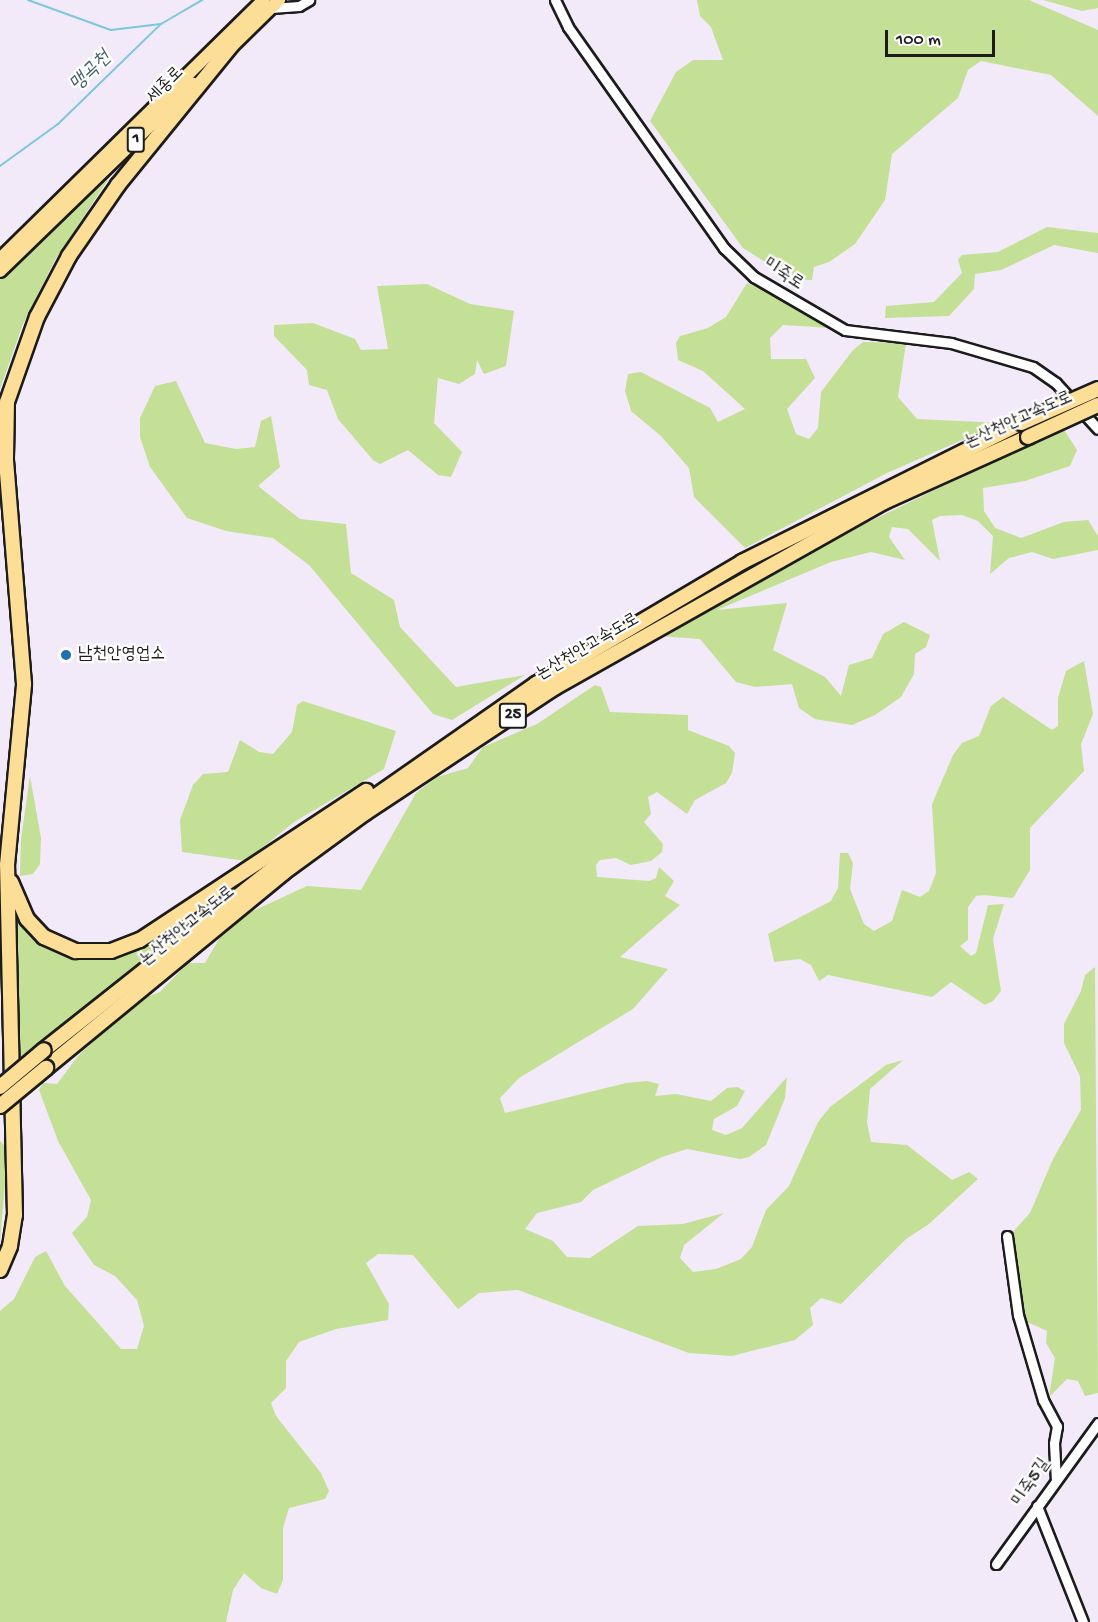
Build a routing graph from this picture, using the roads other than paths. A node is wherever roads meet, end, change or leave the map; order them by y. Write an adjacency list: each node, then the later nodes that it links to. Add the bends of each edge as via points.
1 (309, 0): 3 (street, via 299,6)
2 (555, 0): 10 (street, 미죽로, via 568,27 724,248 754,277 845,330 951,343 1033,367 1056,383)
3 (271, 3): 4 (main road, 세종로 / 1); 5 (main road, 세종로 / 1)
4 (231, 46): 6 (main road, 세종로 / 1); 11 (highway, via 118,185 69,256 19,360 7,402)
5 (0, 259)
6 (0, 271)
7 (1098, 389): 12 (highway, 논산천안고속도로 / 25, bridge, via 1021,423 742,562 536,684)
8 (1098, 405): 16 (highway, 논산천안고속도로 / 25, bridge, via 884,502 554,688 365,813 283,873)
9 (0, 423): 11 (highway)
10 (1098, 429)
11 (6, 458): 13 (highway, via 24,684)
12 (450, 742): 13 (highway, via 325,815 140,940 111,951 76,951 44,937 21,908); 15 (highway, 논산천안고속도로 / 25, bridge, via 272,869)
13 (7, 865): 19 (highway, via 15,1207 10,1246)
14 (0, 915): 18 (highway, via 7,1214)
15 (0, 1087)
16 (0, 1106)
17 (1007, 1236): 21 (street, via 1018,1315 1043,1400 1057,1426)
18 (0, 1253)
19 (0, 1270)
20 (1098, 1423): 21 (street, 미죽5길)
21 (1056, 1479): 22 (street, 미죽5길)
22 (1037, 1506): 23 (street, 미죽5길); 24 (street)
23 (996, 1564)
24 (1083, 1622)

